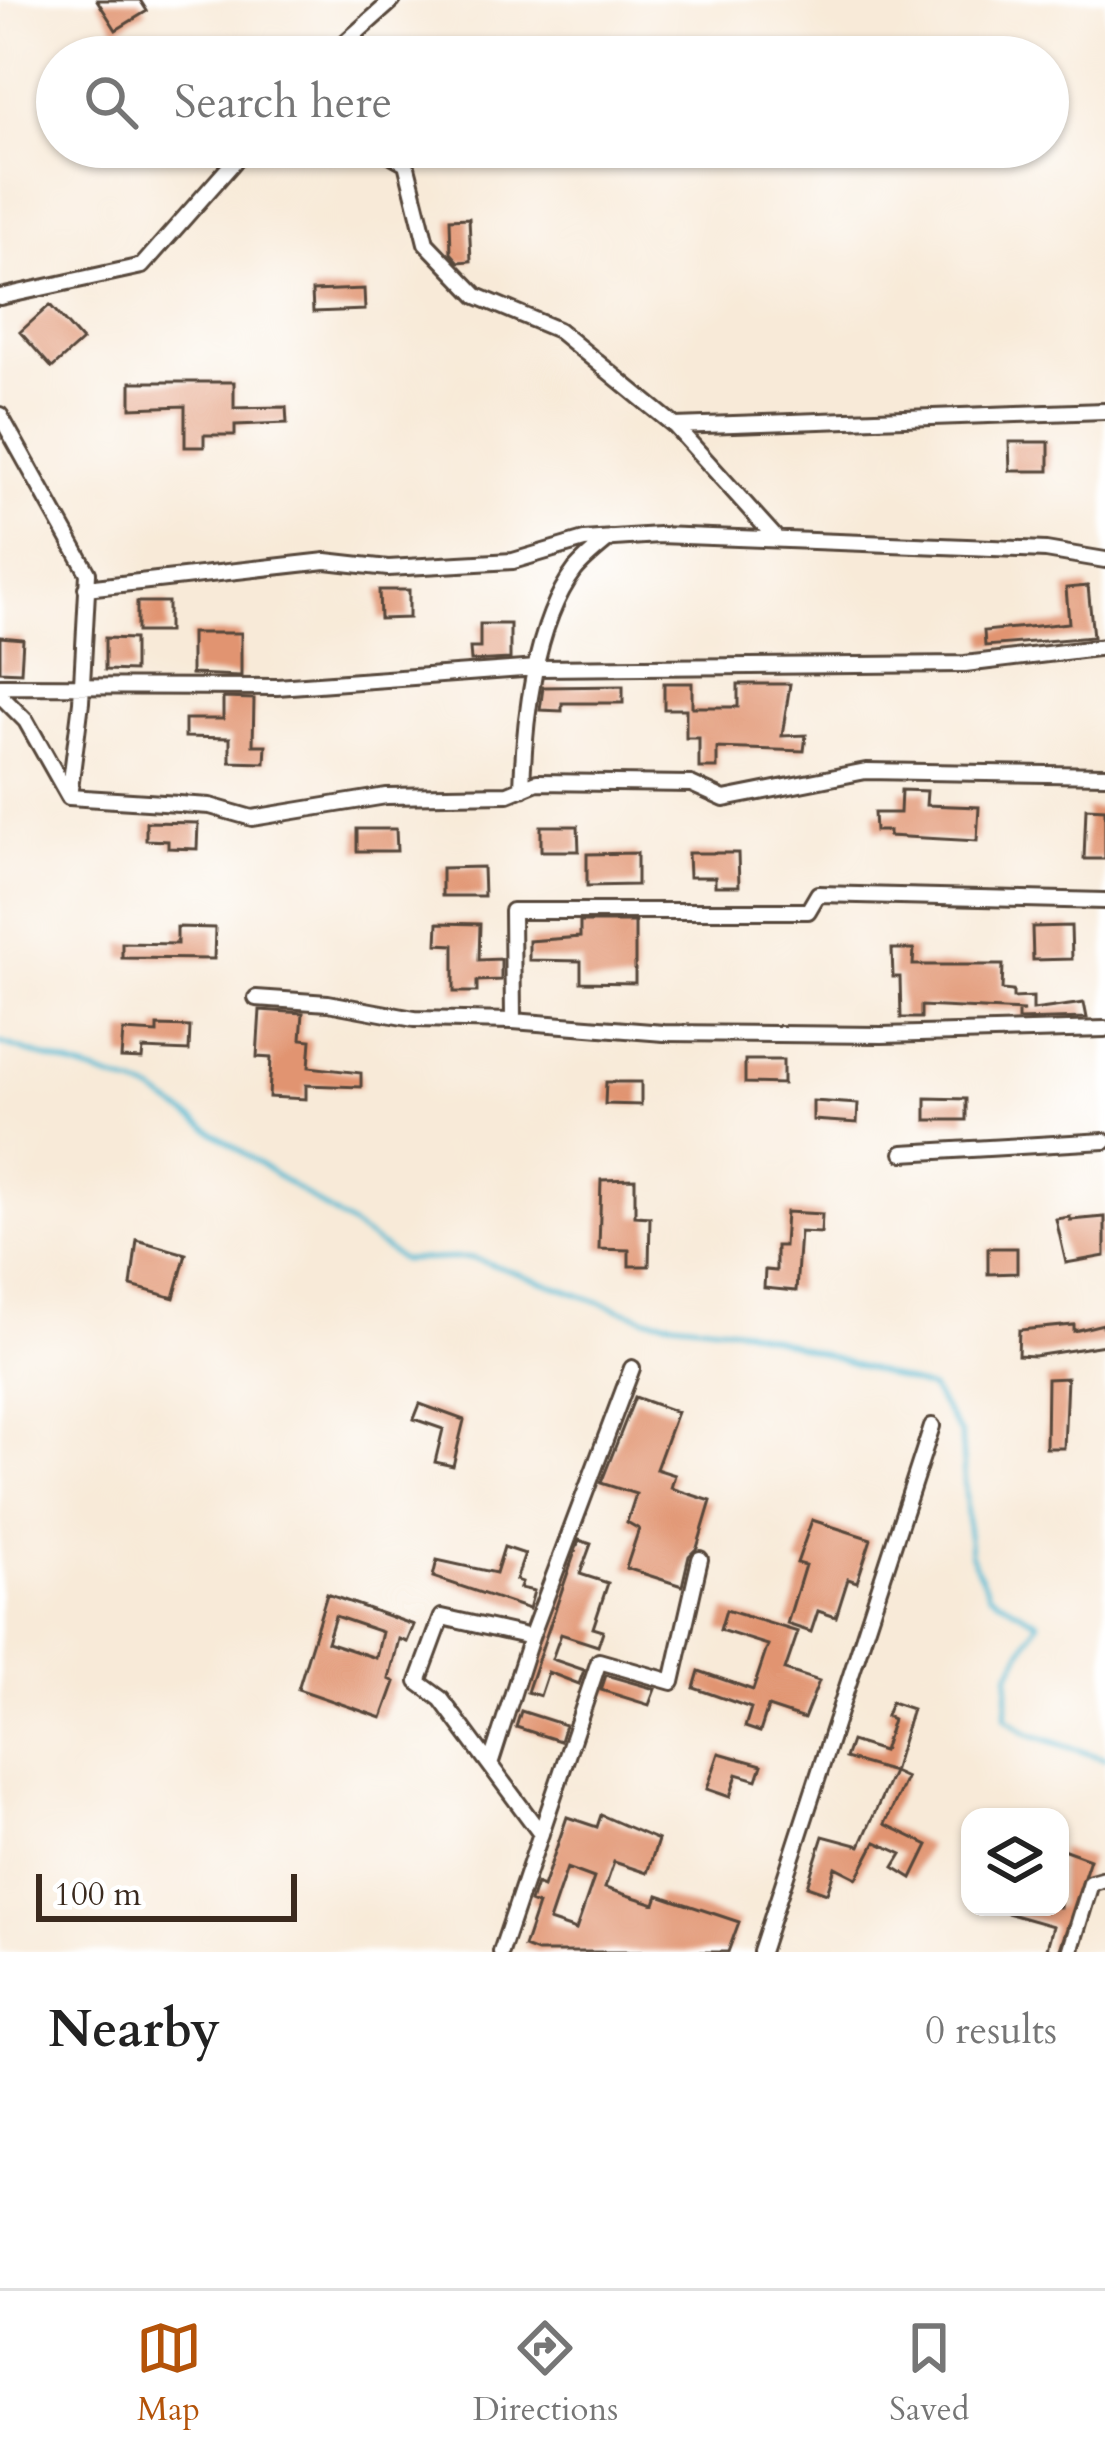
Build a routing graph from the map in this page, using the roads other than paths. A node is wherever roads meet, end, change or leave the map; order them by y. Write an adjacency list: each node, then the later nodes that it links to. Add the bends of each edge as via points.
1 (393, 0): 2 (street)
2 (353, 36)
3 (228, 168): 5 (street, via 142,266)
4 (407, 168): 8 (street, via 426,243 477,296 558,330)
5 (0, 297)
6 (1105, 411): 8 (street)
7 (0, 415): 12 (street, via 88,573)
8 (675, 427): 9 (street)
9 (775, 537): 10 (street); 11 (street)
10 (610, 538): 12 (street, via 512,561 388,568 326,561); 14 (street, via 559,596)
11 (1105, 560)
12 (86, 588): 15 (street)
13 (1105, 647): 14 (street, via 965,664)
14 (537, 668): 15 (street, via 277,687); 18 (street)
15 (81, 688): 16 (street); 19 (street)
16 (0, 691): 19 (street)
17 (1105, 775): 18 (street, via 866,771 724,799 691,784)
18 (522, 788): 19 (street, via 386,796 252,818 210,806)
19 (69, 797)
20 (1105, 902): 22 (street, via 818,894 808,911 512,911)
21 (256, 998): 22 (street, via 414,1019)
22 (513, 1021): 23 (street, via 729,1034)
23 (1105, 1029)
24 (1105, 1142): 25 (street)
25 (903, 1153)
26 (632, 1368): 29 (street)
27 (932, 1426): 34 (street)
28 (700, 1559): 31 (street, via 672,1682 599,1660)
29 (531, 1637): 30 (street); 30 (street, via 442,1617 418,1682 441,1699)
30 (490, 1765): 31 (street)
31 (541, 1834): 33 (street)
32 (1105, 1879): 35 (street, via 1090,1883)
33 (501, 1952)
34 (761, 1952)
35 (1070, 1952)

